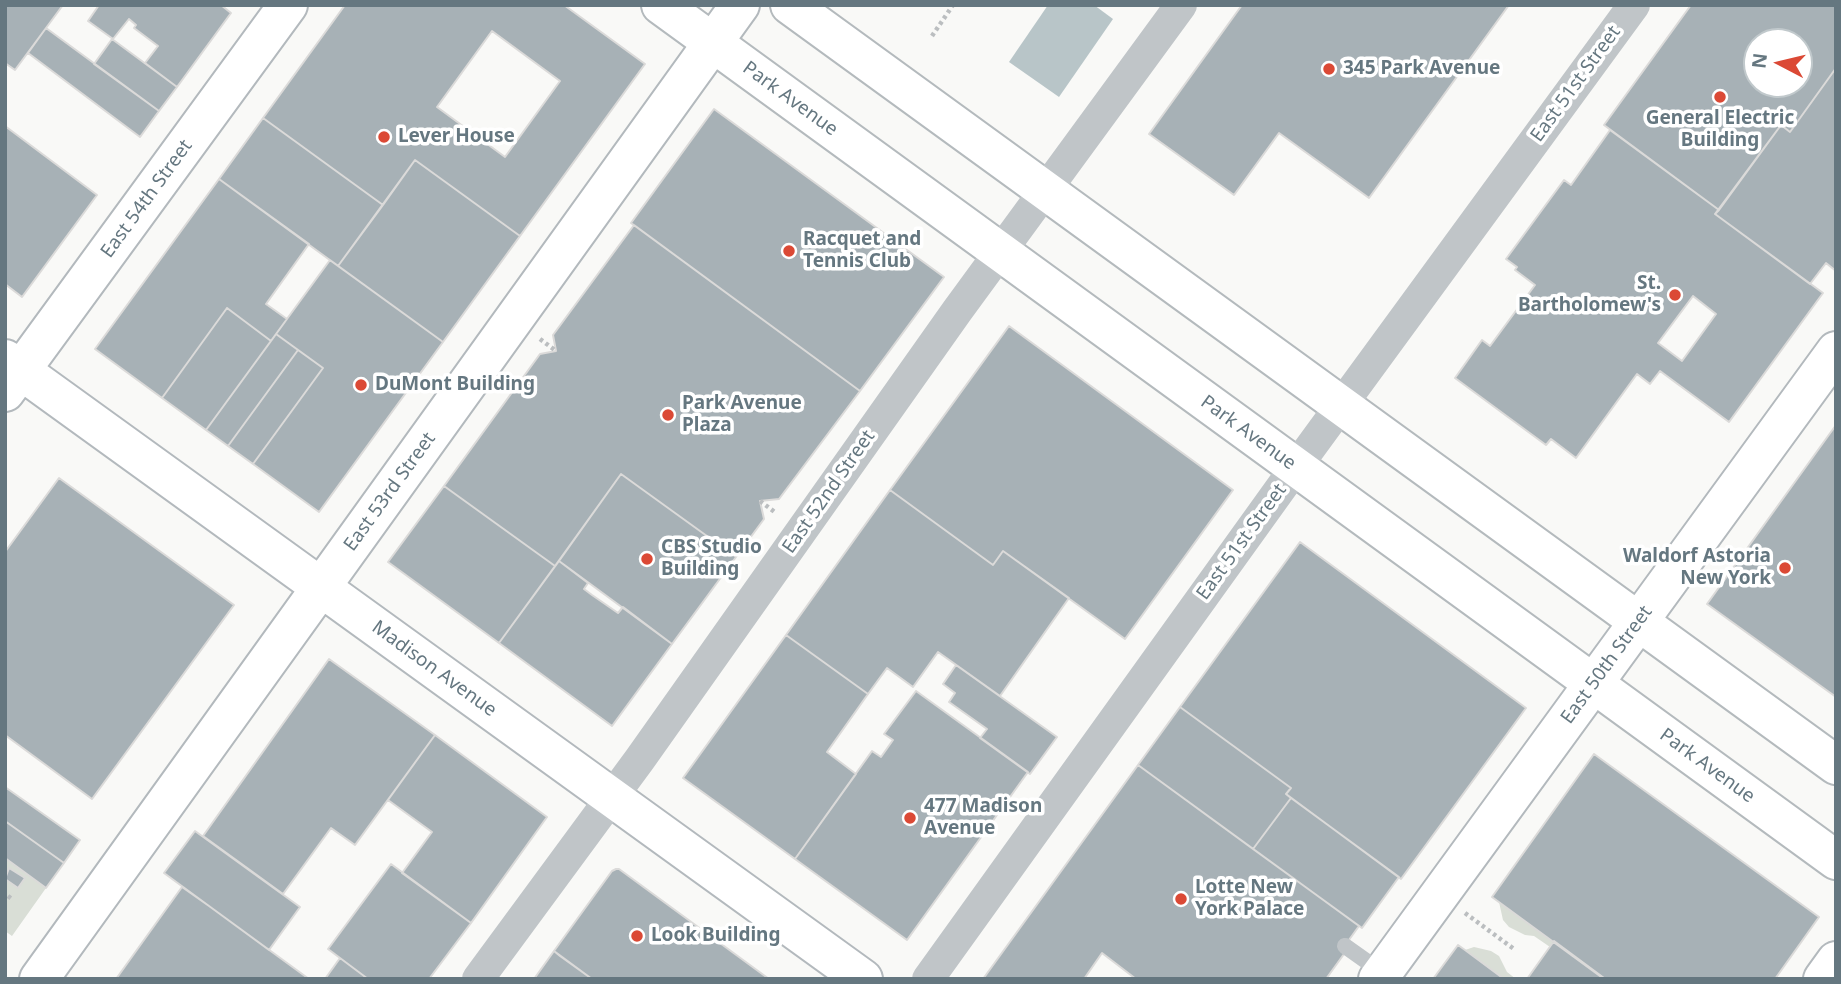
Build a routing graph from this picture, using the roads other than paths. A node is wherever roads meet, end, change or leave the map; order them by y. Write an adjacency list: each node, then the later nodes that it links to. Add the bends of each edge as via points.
1 (288, 5): 11 (main road, East 54th Street)
2 (662, 5): 7 (main road, Park Avenue)
3 (740, 5): 7 (main road, East 53rd Street)
4 (790, 5): 8 (main road)
5 (1181, 5): 8 (street, East 52nd Street)
6 (1634, 5): 12 (street, East 51st Street)
7 (712, 42): 9 (main road, Park Avenue); 14 (main road, East 53rd Street)
8 (1045, 191): 9 (street, East 52nd Street); 12 (main road)
9 (1000, 253): 13 (main road, Park Avenue); 18 (street, East 52nd Street)
10 (1836, 351): 15 (main road, East 50th Street)
11 (11, 374): 14 (main road, Madison Avenue)
12 (1342, 405): 13 (street, East 51st Street); 15 (main road)
13 (1296, 467): 16 (main road, Park Avenue); 26 (street, East 51st Street)
14 (322, 587): 18 (main road, Madison Avenue); 23 (main road, East 53rd Street)
15 (1639, 622): 16 (main road, East 50th Street); 17 (main road)
16 (1593, 683): 19 (main road, Park Avenue); 22 (main road, East 50th Street)
17 (1836, 765)
18 (611, 798): 24 (street, East 52nd Street); 25 (main road, Madison Avenue)
19 (1836, 860)
20 (1345, 946): 22 (lane)
21 (1836, 961): 27 (main road)
22 (1380, 976)
23 (39, 979)
24 (478, 979)
25 (863, 979)
26 (928, 979)
27 (1823, 979)

